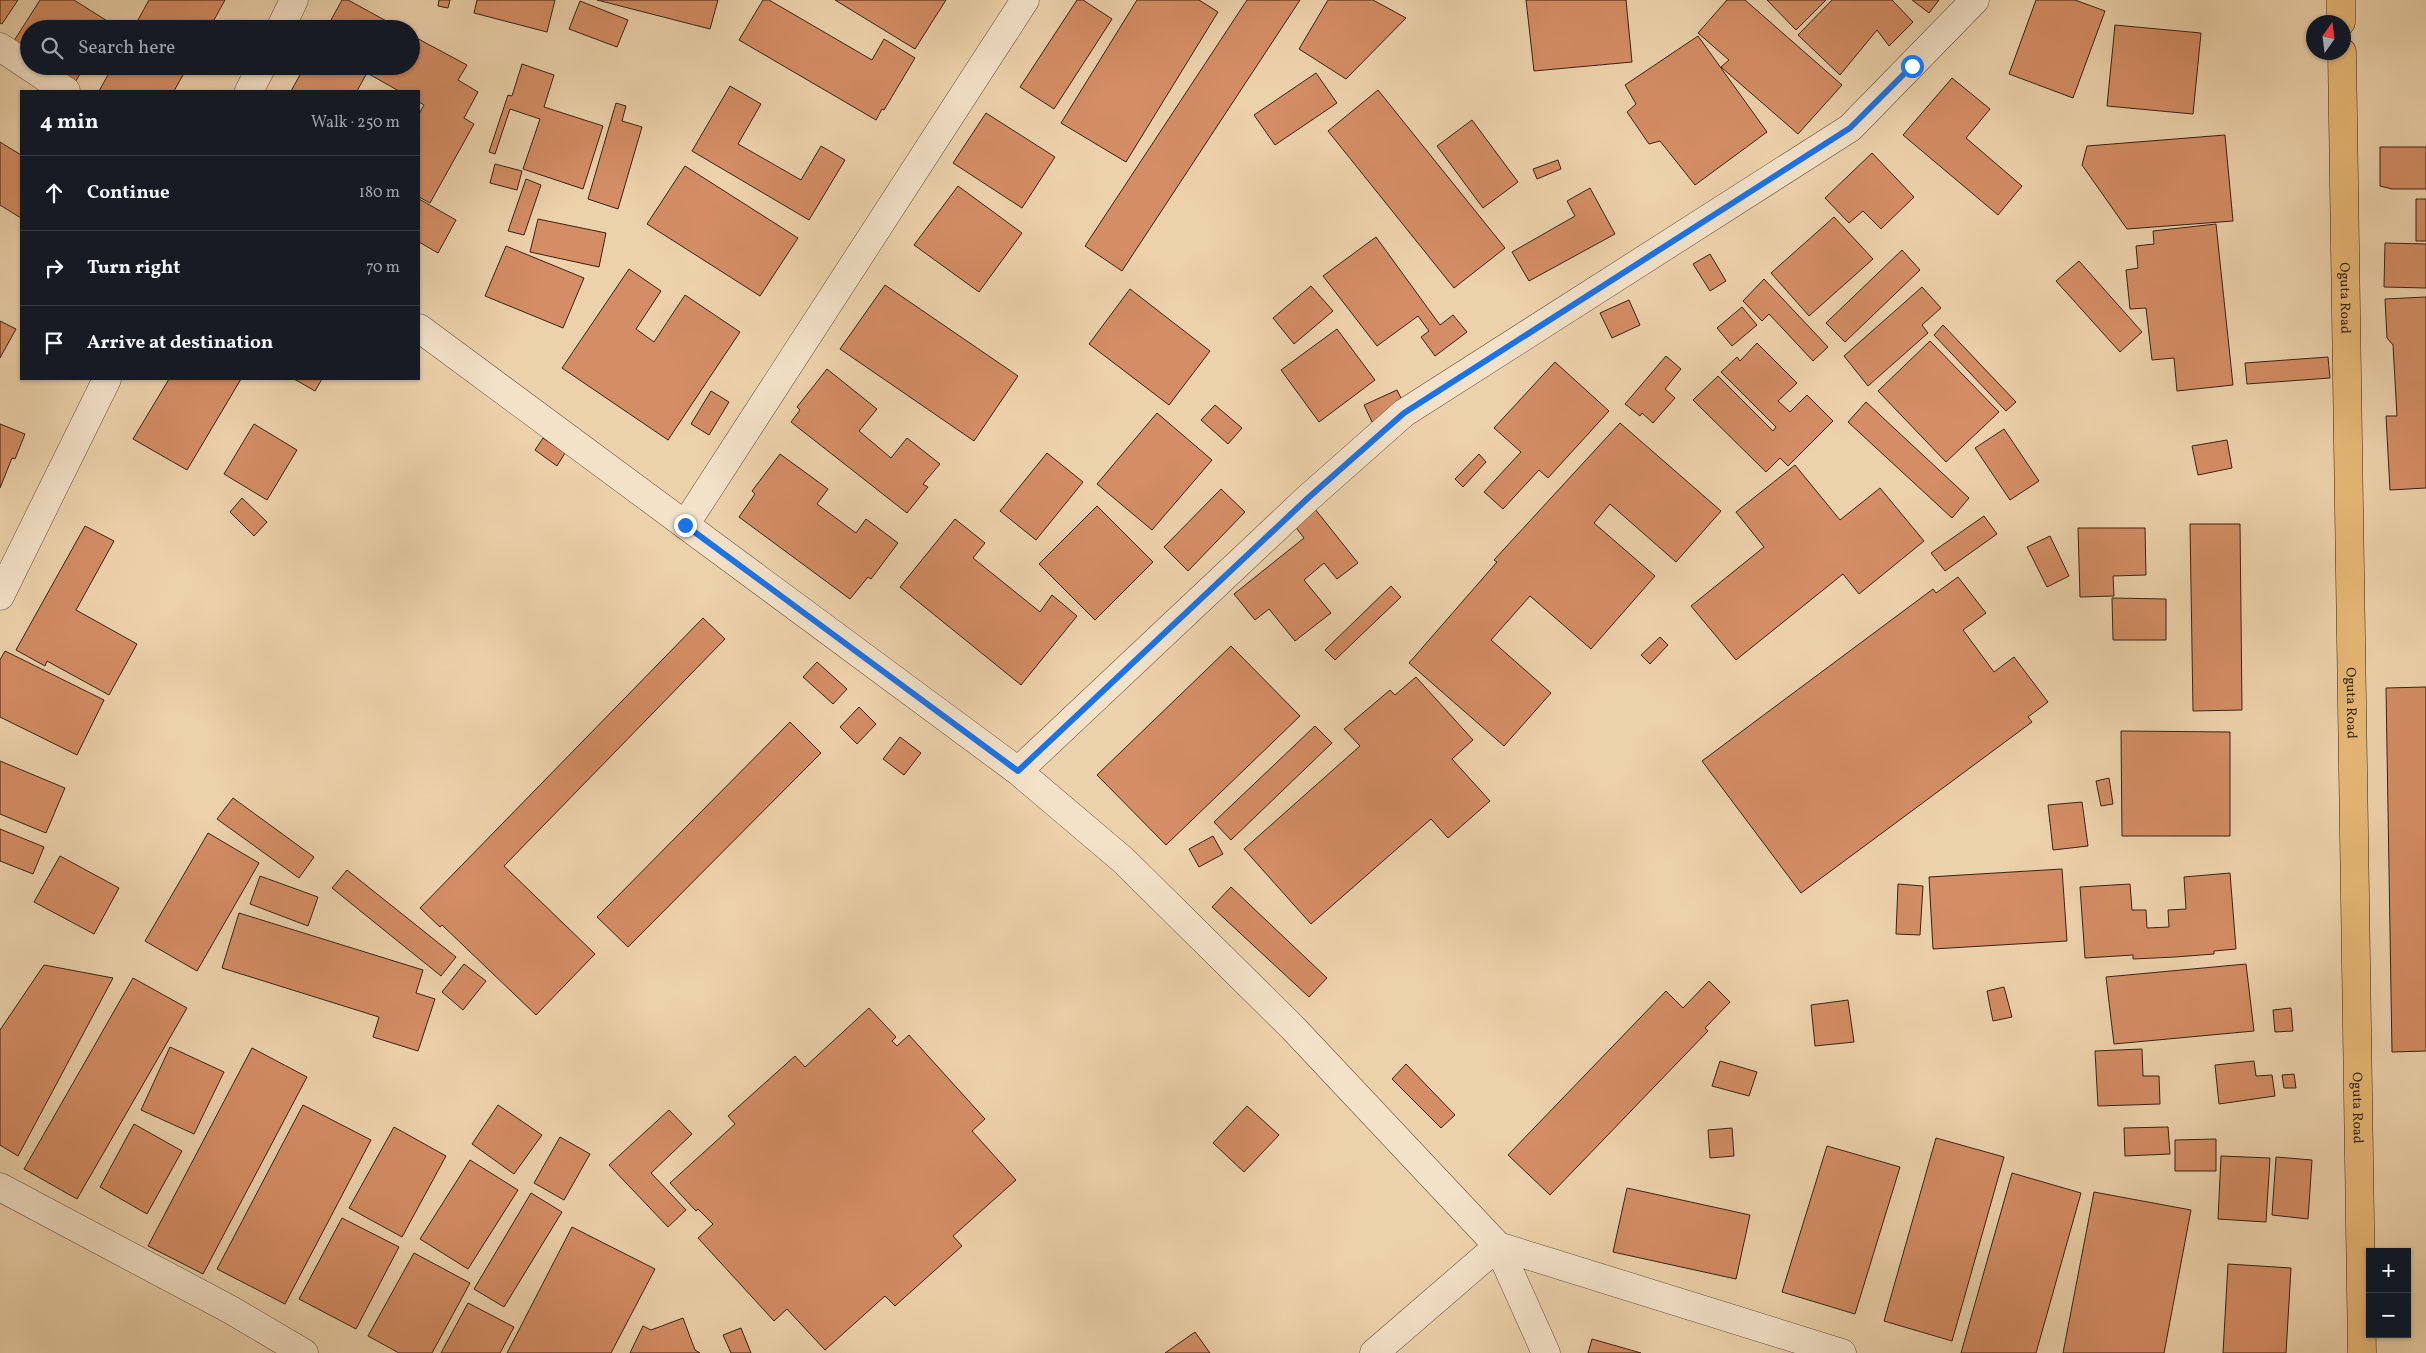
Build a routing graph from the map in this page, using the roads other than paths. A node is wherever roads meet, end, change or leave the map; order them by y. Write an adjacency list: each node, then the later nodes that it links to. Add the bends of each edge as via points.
1 (294, 0): 6 (street)
2 (1025, 0): 16 (street)
3 (1975, 0): 18 (street, via 1850,128 1404,413 1308,498)
4 (2341, 0): 5 (main road)
5 (2342, 15)
6 (284, 20)
7 (0, 48): 9 (street)
8 (2342, 60): 25 (main road, Oguta Road)
9 (20, 61)
10 (41, 75): 12 (street)
11 (257, 75): 13 (street)
12 (64, 90)
13 (250, 90)
14 (420, 329): 16 (street)
15 (107, 380): 17 (street)
16 (685, 525): 18 (street)
17 (0, 596)
18 (1018, 771): 20 (street, via 1124,860 1286,1021)
19 (0, 1187): 21 (street, via 231,1310)
20 (1498, 1246): 22 (street); 23 (street); 24 (street)
21 (304, 1353)
22 (1374, 1353)
23 (1546, 1353)
24 (1842, 1353)
25 (2362, 1353)

